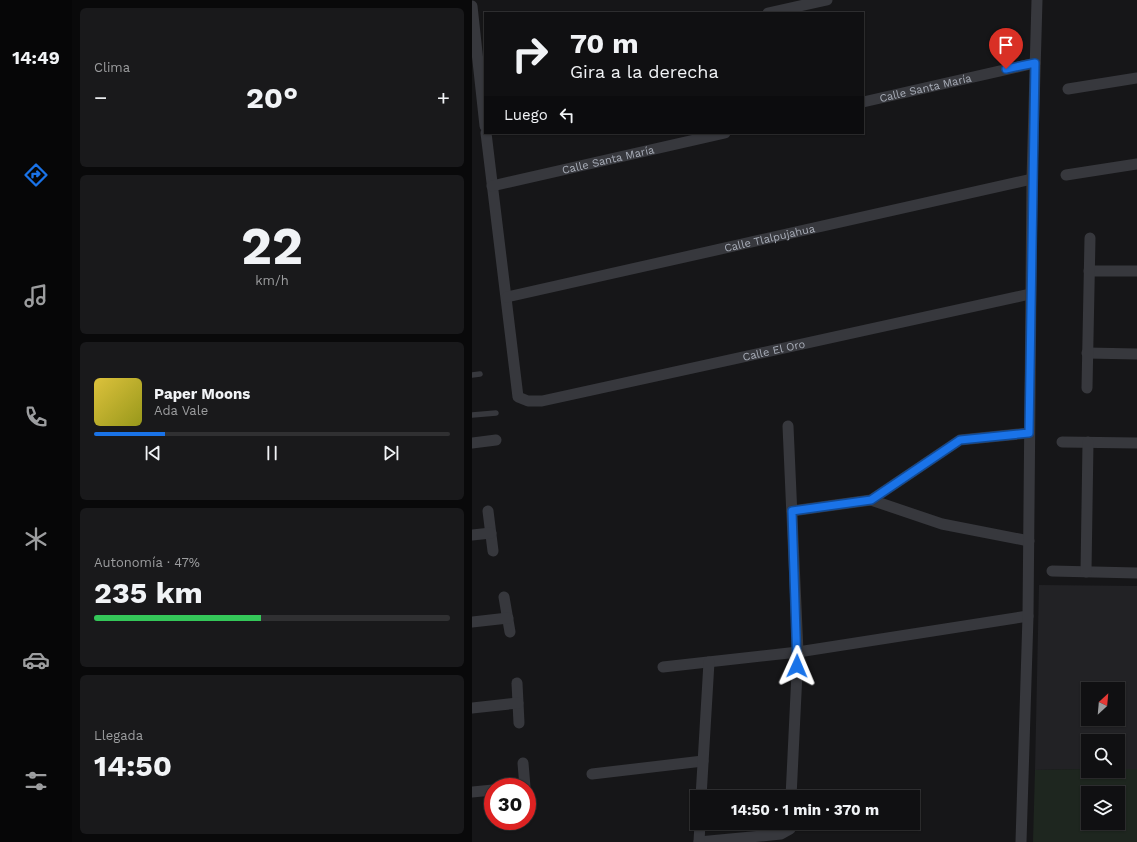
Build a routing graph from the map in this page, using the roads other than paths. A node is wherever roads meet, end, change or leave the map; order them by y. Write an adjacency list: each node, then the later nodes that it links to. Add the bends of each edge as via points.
1 (824, 0): 4 (street)
2 (1037, 0): 5 (street)
3 (472, 6): 6 (street)
4 (772, 12)
5 (1035, 63): 9 (street, Calle Santa María); 15 (street)
6 (482, 76): 10 (street)
7 (1137, 78): 8 (street)
8 (1068, 89)
9 (864, 102)
10 (484, 109)
11 (486, 134): 16 (street)
12 (721, 134): 16 (street, Calle Santa María)
13 (1137, 164): 14 (street)
14 (1066, 175)
15 (1032, 179): 20 (street); 21 (street, Calle Tlalpujahua)
16 (492, 186): 21 (street)
17 (1090, 238): 18 (street)
18 (1089, 271): 19 (street); 22 (street)
19 (1137, 271)
20 (1030, 294): 21 (street, Calle El Oro, via 542,401 528,401 518,396); 30 (street)
21 (507, 296)
22 (1087, 353): 23 (street); 26 (street)
23 (1137, 354)
24 (480, 374): 25 (lane)
25 (472, 375)
26 (1087, 388)
27 (496, 413): 28 (lane)
28 (472, 415)
29 (788, 426): 37 (street)
30 (1029, 433): 36 (street, via 960,440); 41 (street)
31 (496, 440): 34 (street)
32 (1062, 442): 33 (street)
33 (1088, 442): 35 (street); 44 (street)
34 (472, 443)
35 (1137, 443)
36 (871, 500): 37 (street); 41 (street, via 942,524)
37 (792, 511): 51 (street)
38 (488, 512): 39 (street)
39 (491, 533): 40 (street); 42 (street)
40 (472, 535)
41 (1029, 541): 47 (street)
42 (493, 551)
43 (1052, 571): 44 (street)
44 (1086, 572): 45 (street)
45 (1137, 573)
46 (504, 597): 48 (street)
47 (1028, 616): 51 (street); 69 (street)
48 (508, 618): 49 (street); 50 (street)
49 (472, 622)
50 (510, 632)
51 (798, 652): 52 (street); 63 (street)
52 (709, 662): 53 (street); 58 (street)
53 (663, 667)
54 (517, 682): 55 (street)
55 (518, 703): 56 (street); 57 (street)
56 (472, 708)
57 (519, 723)
58 (703, 761): 60 (street); 62 (street)
59 (524, 763): 61 (street)
60 (592, 774)
61 (523, 778)
62 (701, 790)
63 (791, 790)
64 (484, 791): 65 (street)
65 (472, 792)
66 (700, 830): 68 (street)
67 (788, 830): 68 (street, via 781,834)
68 (699, 842)
69 (1021, 842)

